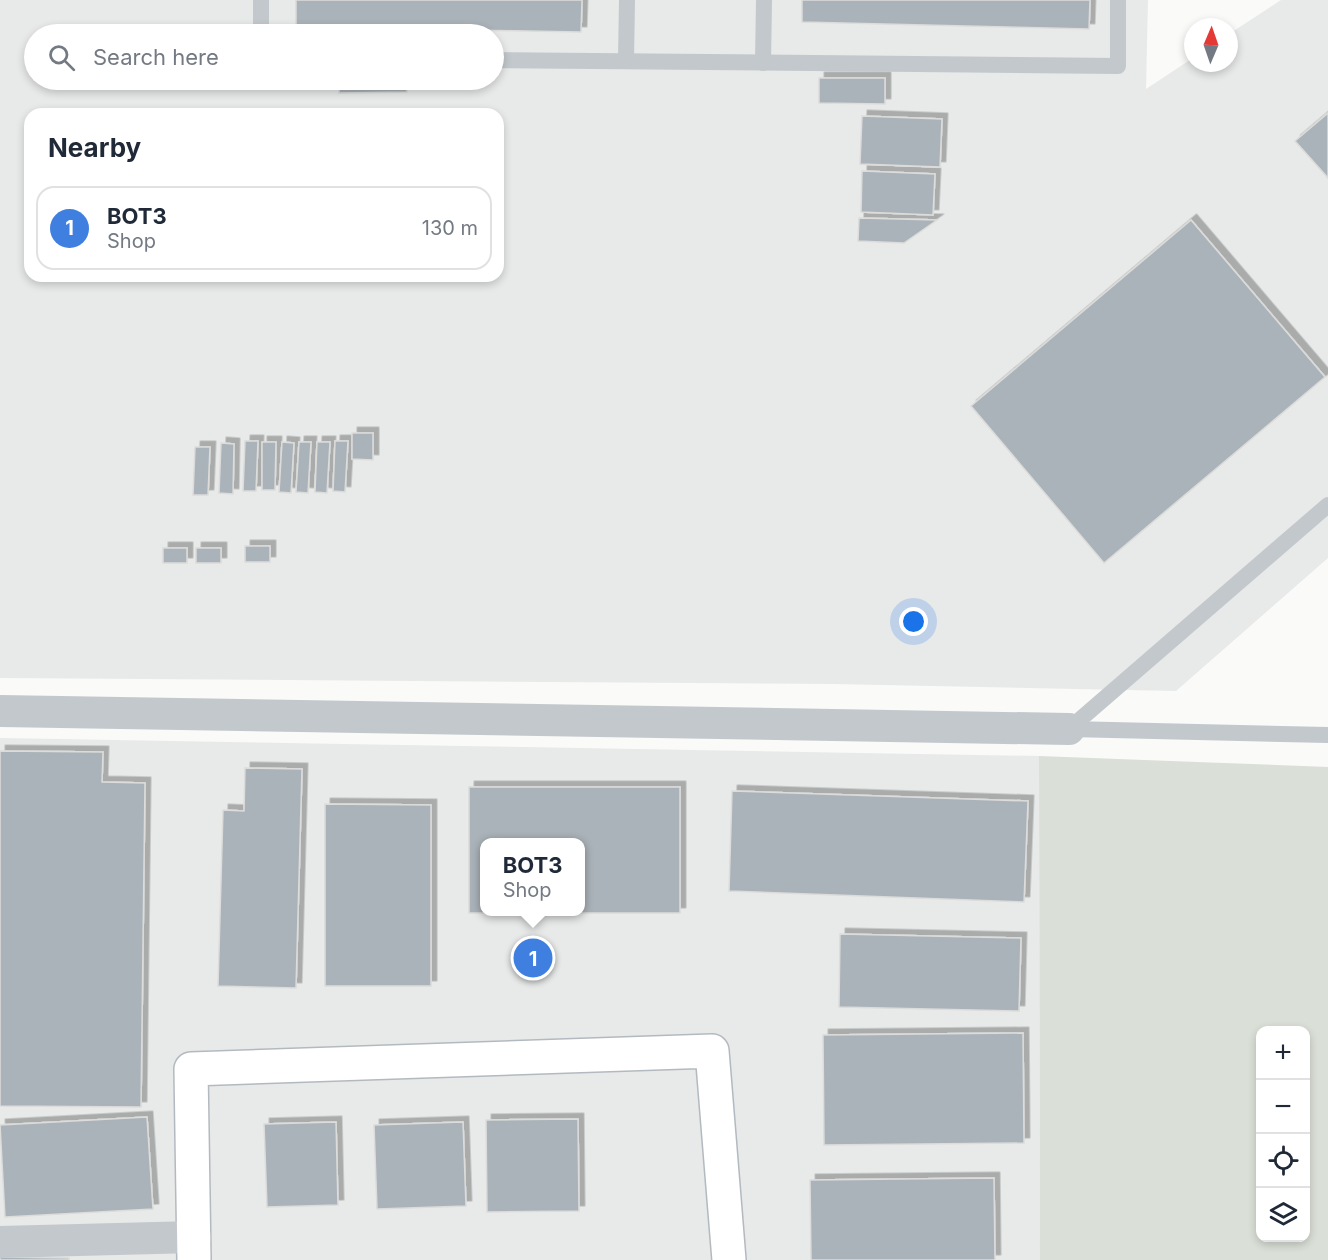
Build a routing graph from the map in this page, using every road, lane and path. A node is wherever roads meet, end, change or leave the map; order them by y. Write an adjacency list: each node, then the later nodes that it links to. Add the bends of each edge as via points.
1 (261, 0): 5 (lane)
2 (627, 0): 7 (lane)
3 (764, 0): 8 (lane)
4 (1118, 0): 8 (lane, via 1118,66)
5 (261, 24)
6 (504, 60): 7 (lane)
7 (626, 62): 8 (lane)
8 (763, 63)
9 (1328, 505): 11 (lane)
10 (0, 711): 11 (street)
11 (1069, 729): 12 (lane)
12 (1328, 735)
13 (0, 1242): 14 (street)
14 (194, 1249): 15 (street, via 191,1069 712,1051)
15 (729, 1260)

